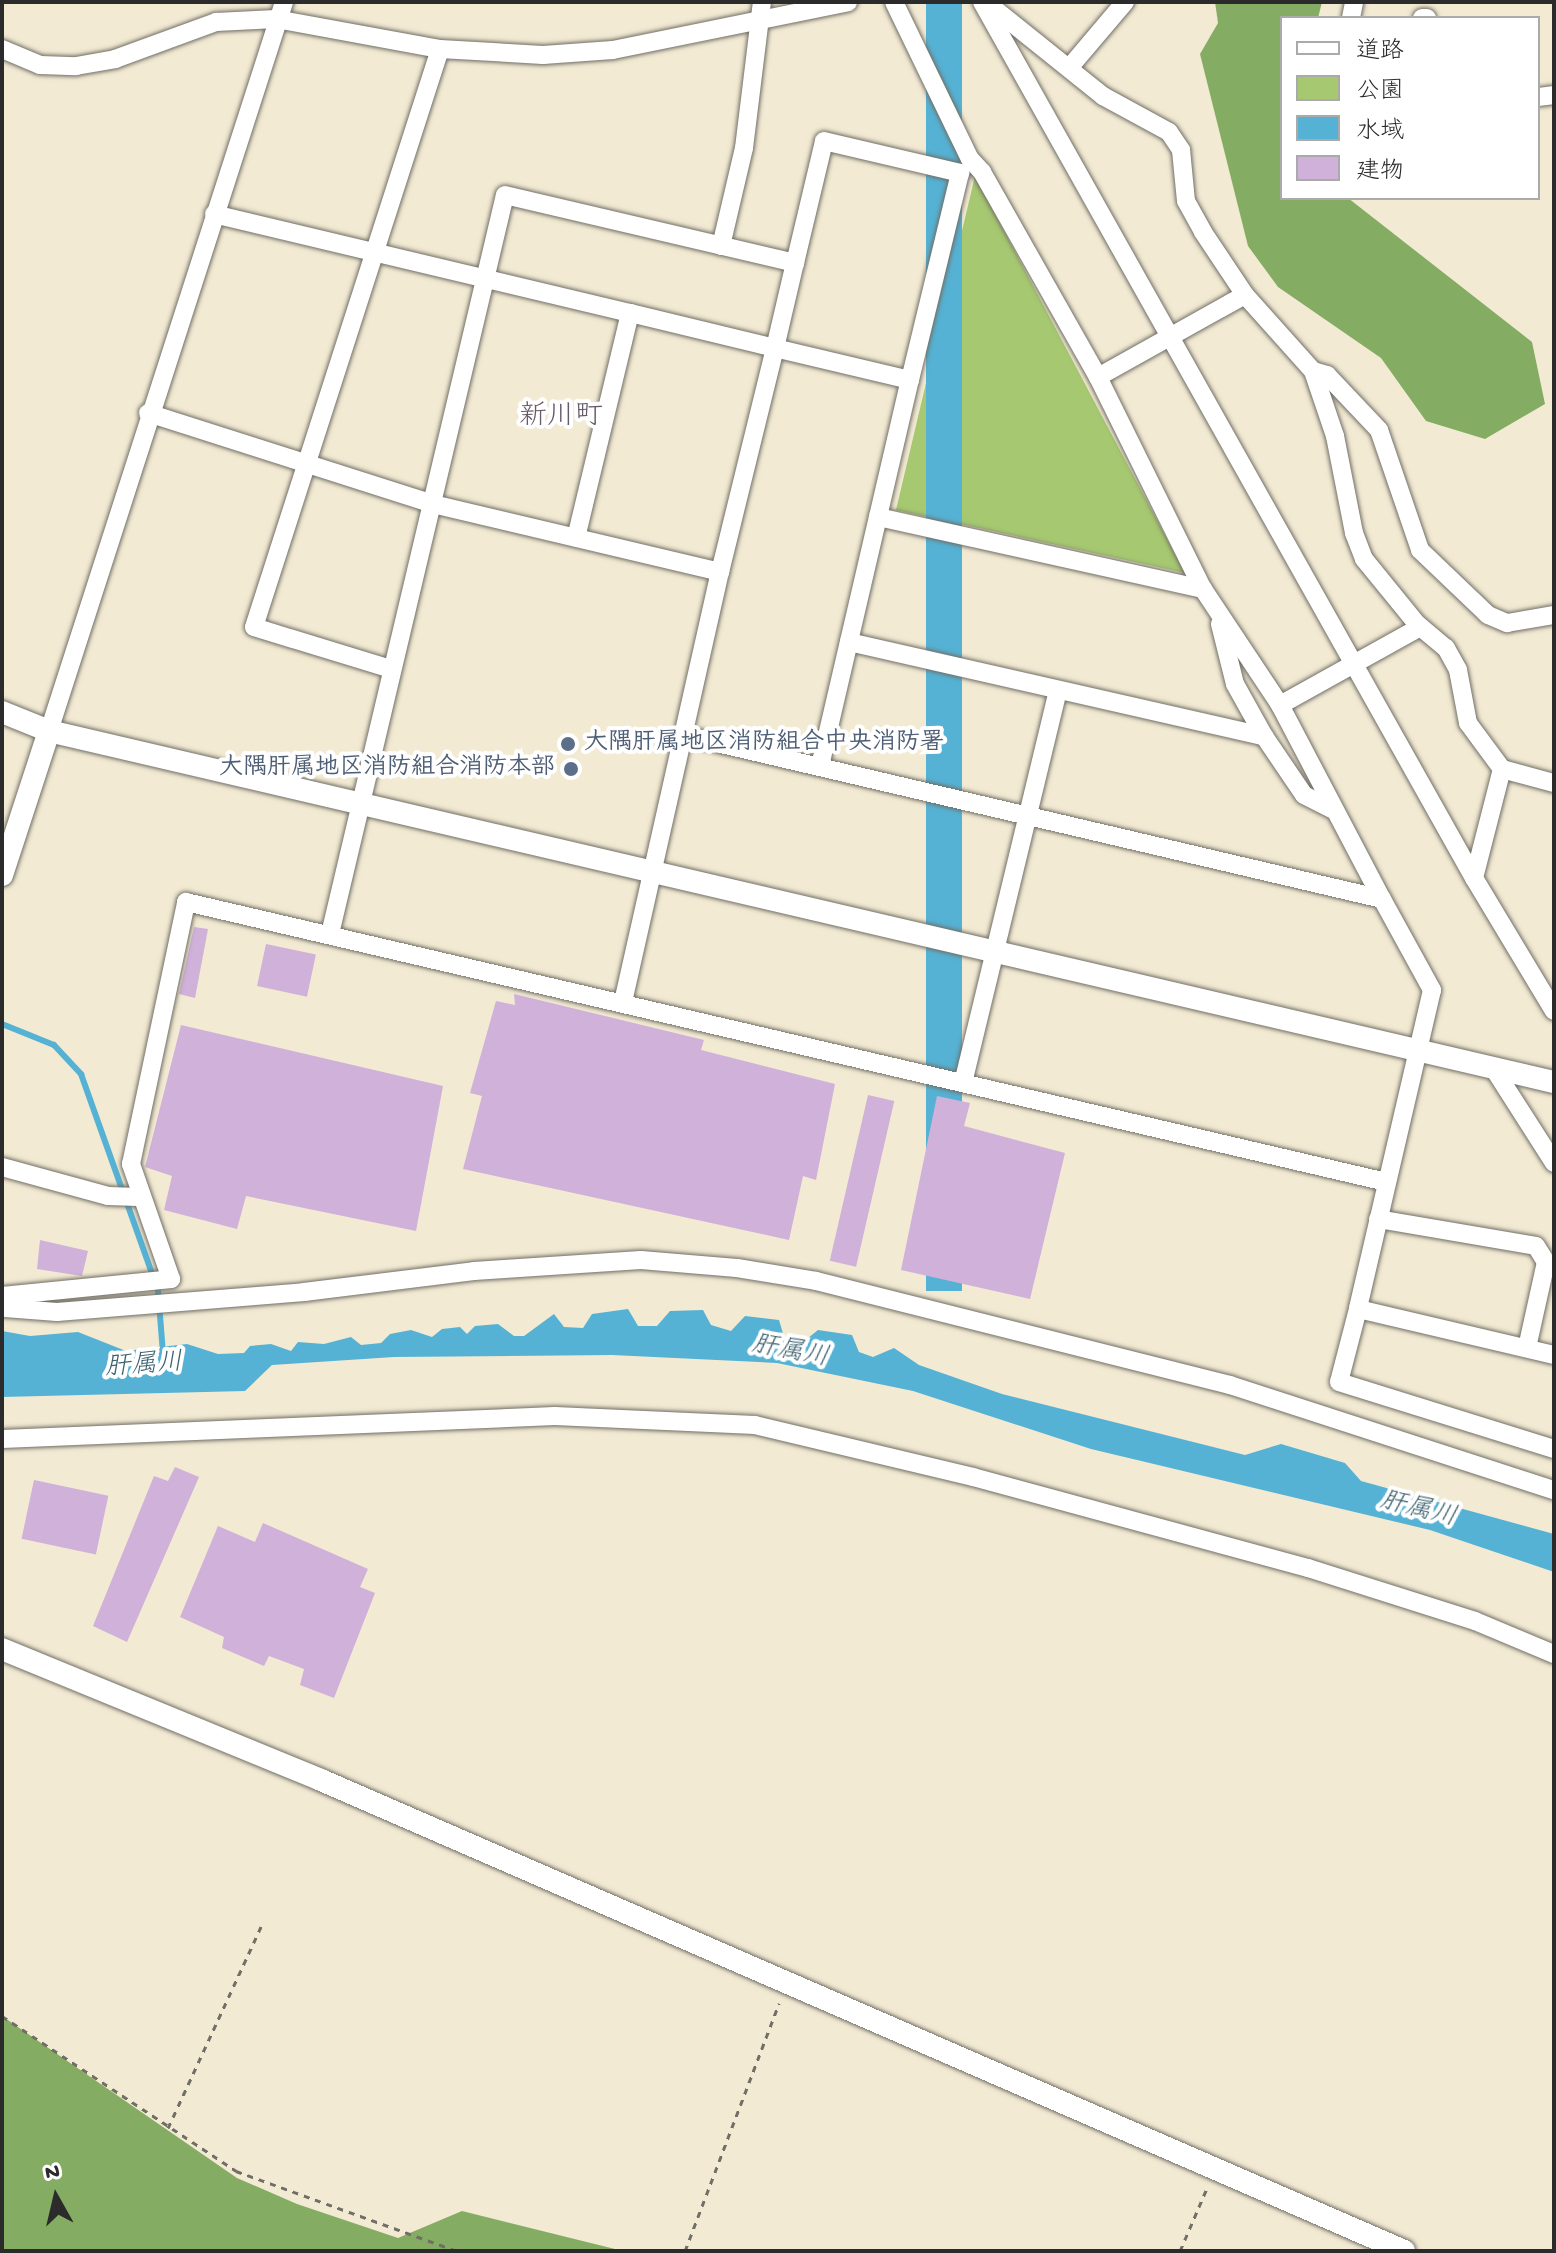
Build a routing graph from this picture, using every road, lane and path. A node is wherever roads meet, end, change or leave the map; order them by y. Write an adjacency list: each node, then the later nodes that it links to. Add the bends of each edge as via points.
1 (848, 2): 5 (street)
2 (894, 2): 10 (street)
3 (984, 2): 9 (street); 18 (street)
4 (1125, 2): 9 (street)
5 (761, 10): 8 (street, via 613,50 543,55); 12 (street, via 744,148)
6 (280, 11): 7 (street, via 216,22 115,59 76,66 40,65); 8 (street); 11 (street)
7 (2, 49)
8 (440, 49): 13 (street)
9 (1069, 68): 16 (street, via 1103,96 1169,132 1181,150 1186,201)
10 (965, 166): 14 (street, via 824,141); 21 (street); 22 (street)
11 (214, 214): 13 (street); 23 (street)
12 (721, 246): 14 (street); 15 (street, via 505,195)
13 (374, 253): 15 (street); 24 (street)
14 (795, 263): 19 (street)
15 (484, 277): 17 (street); 25 (street)
16 (1245, 295): 18 (street); 20 (street)
17 (630, 313): 19 (street); 27 (street)
18 (1169, 339): 21 (street); 34 (street)
19 (775, 348): 22 (street); 28 (street)
20 (1313, 371): 31 (street, via 1327,375 1379,430 1420,550 1488,615 1507,623); 32 (street, via 1335,436 1364,559)
21 (1098, 377): 29 (street)
22 (910, 380): 26 (street)
23 (148, 413): 24 (street); 39 (street)
24 (306, 463): 25 (street); 35 (street, via 254,627)
25 (433, 504): 27 (street); 35 (street)
26 (878, 517): 29 (street); 33 (street)
27 (576, 538): 28 (street)
28 (720, 572): 40 (street)
29 (1203, 589): 30 (street)
30 (1217, 611): 37 (street); 41 (street, via 1235,684)
31 (1552, 620)
32 (1420, 627): 34 (street); 43 (street, via 1446,648 1458,670 1468,723)
33 (849, 642): 36 (street); 42 (street)
34 (1352, 665): 37 (street); 50 (street)
35 (391, 669): 45 (street)
36 (1058, 690): 41 (street); 47 (street)
37 (1288, 701): 46 (street)
38 (2, 712): 39 (street)
39 (49, 731): 45 (street); 49 (street)
40 (683, 735): 42 (street); 48 (street)
41 (1264, 736): 46 (street, via 1304,795)
42 (820, 766): 47 (street)
43 (1502, 769): 44 (street); 50 (street)
44 (1554, 783)
45 (362, 801): 48 (street); 52 (street)
46 (1332, 809): 51 (street)
47 (1030, 812): 51 (street); 53 (street)
48 (652, 870): 53 (street); 54 (street)
49 (2, 875)
50 (1474, 878): 55 (street)
51 (1382, 899): 56 (street, via 1432,990)
52 (330, 934): 54 (street); 63 (street, via 186,902 131,1164)
53 (998, 951): 56 (street); 59 (street)
54 (623, 1002): 59 (street)
55 (1554, 1011)
56 (1417, 1051): 57 (street); 62 (street)
57 (1496, 1068): 58 (street); 60 (street)
58 (1554, 1082)
59 (963, 1083): 62 (street)
60 (1554, 1163)
61 (2, 1167): 63 (street, via 111,1196)
62 (1386, 1182): 64 (street)
63 (135, 1197): 65 (street, via 171,1279)
64 (1378, 1219): 67 (street); 68 (street, via 1536,1246 1546,1262)
65 (2, 1296)
66 (2, 1308): 72 (street, via 57,1312 641,1260 737,1268 816,1281 1230,1385)
67 (1358, 1309): 68 (street); 71 (street, via 1339,1382)
68 (1527, 1348): 69 (street)
69 (1554, 1355)
70 (2, 1439): 74 (street, via 555,1416 755,1425 973,1477 1308,1568 1475,1621)
71 (1554, 1449)
72 (1554, 1490)
73 (2, 1649): 76 (street, via 321,1780)
74 (1554, 1654)
75 (263, 1922): 78 (path)
76 (787, 1984): 79 (street); 81 (path)
77 (2, 2016): 78 (path)
78 (168, 2128): 80 (path, via 236,2171 292,2196)
79 (1215, 2169): 82 (path); 83 (street)
80 (457, 2251)
81 (685, 2251)
82 (1180, 2251)
83 (1404, 2251)

